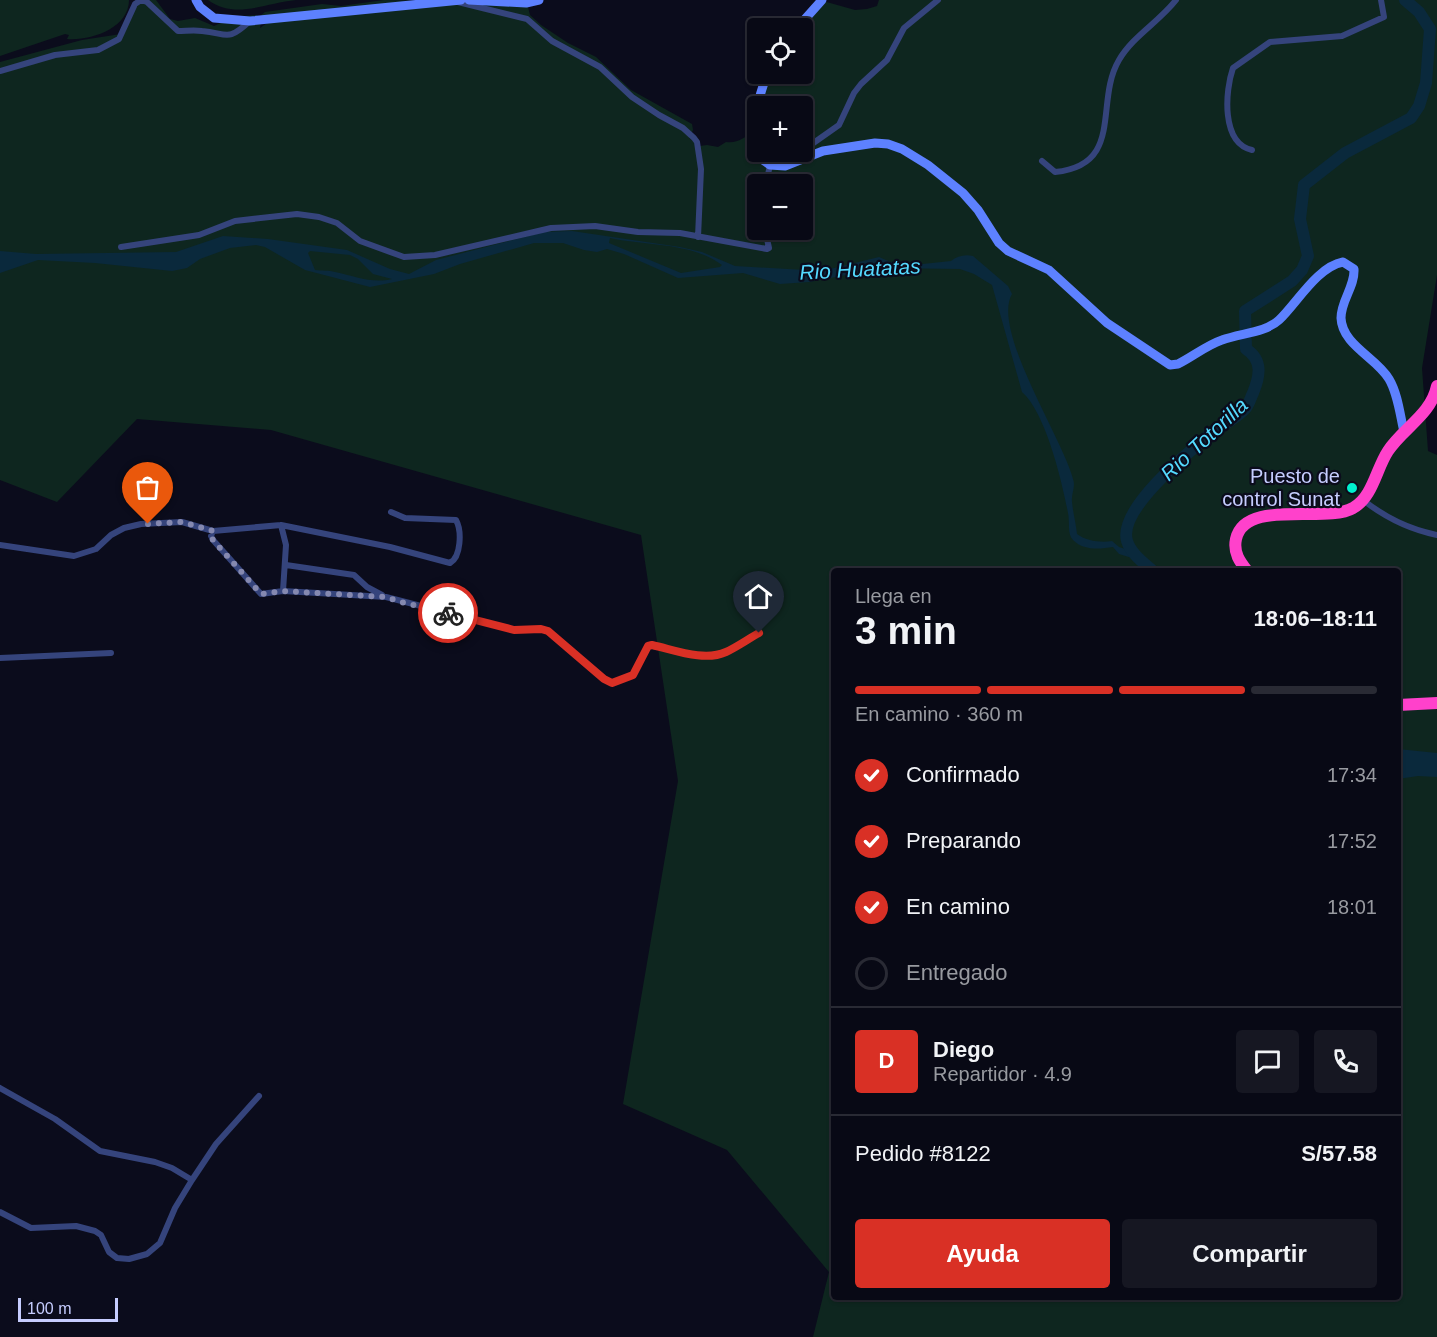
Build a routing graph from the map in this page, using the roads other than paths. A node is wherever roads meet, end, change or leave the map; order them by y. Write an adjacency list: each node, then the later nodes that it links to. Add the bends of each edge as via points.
1 (196, 0): 11 (street, via 214,18)
2 (455, 0): 3 (street); 11 (street); 21 (street, via 527,19 552,41 600,67 632,97 694,138 700,170)
3 (461, 0)
4 (469, 0): 5 (street)
5 (539, 0)
6 (822, 0): 10 (street)
7 (938, 0): 14 (street, via 904,28 887,60 854,93 839,125)
8 (1176, 0): 17 (street, via 1127,46 1118,61 1110,77 1100,146 1088,160 1065,171 1055,172)
9 (1381, 0): 15 (street, via 1384,17 1342,36 1270,42 1233,68 1230,127 1241,145)
10 (806, 18)
11 (250, 21): 12 (street, via 239,32 222,36 178,31 141,0 135,4 119,39 98,50 55,55)
12 (0, 71)
13 (764, 84): 19 (street, via 752,148 756,157)
14 (813, 143)
15 (1252, 150)
16 (813, 155): 25 (street, via 875,143 895,147 928,165 963,193 1008,251 1049,270 1097,315 1167,363 1178,364 1220,340 1269,326 1329,268 1344,262 1351,265 1355,275 1342,306 1342,325 1388,378)
17 (1042, 161)
18 (797, 162): 19 (street)
19 (770, 165): 20 (street)
20 (768, 174)
21 (698, 237): 22 (street, via 767,249); 23 (street, via 595,226 565,227 435,255 404,257 360,241 337,223 297,214 235,221 199,235)
22 (769, 240)
23 (121, 247)
24 (1437, 386): 25 (highway, via 1432,402)
25 (1404, 432): 26 (highway, via 1387,452)
26 (1363, 500): 30 (street, via 1392,521); 33 (highway, via 1347,512 1262,517 1247,524 1235,544)
27 (391, 512): 28 (street, via 405,518 456,520 460,532 453,562)
28 (281, 525): 29 (street); 32 (street)
29 (213, 531): 31 (street, via 182,522 134,525 111,535 96,549 74,556); 34 (street, via 213,540 261,594)
30 (1437, 535)
31 (0, 545)
32 (286, 565): 34 (street); 35 (street, via 354,575)
33 (1245, 568)
34 (283, 591): 35 (street)
35 (386, 597): 36 (street, via 514,630 548,631 612,683 633,675 648,646 712,655 724,653)
36 (759, 633)
37 (111, 653): 38 (street)
38 (0, 658)
39 (1437, 704): 40 (highway)
40 (1401, 705)
41 (0, 1088): 43 (street, via 55,1119 100,1151 155,1162)
42 (260, 1096): 43 (street, via 216,1144)
43 (192, 1180): 44 (street, via 160,1243 147,1254 129,1259 117,1258 109,1252 95,1231 76,1226 32,1228)
44 (0, 1212)

